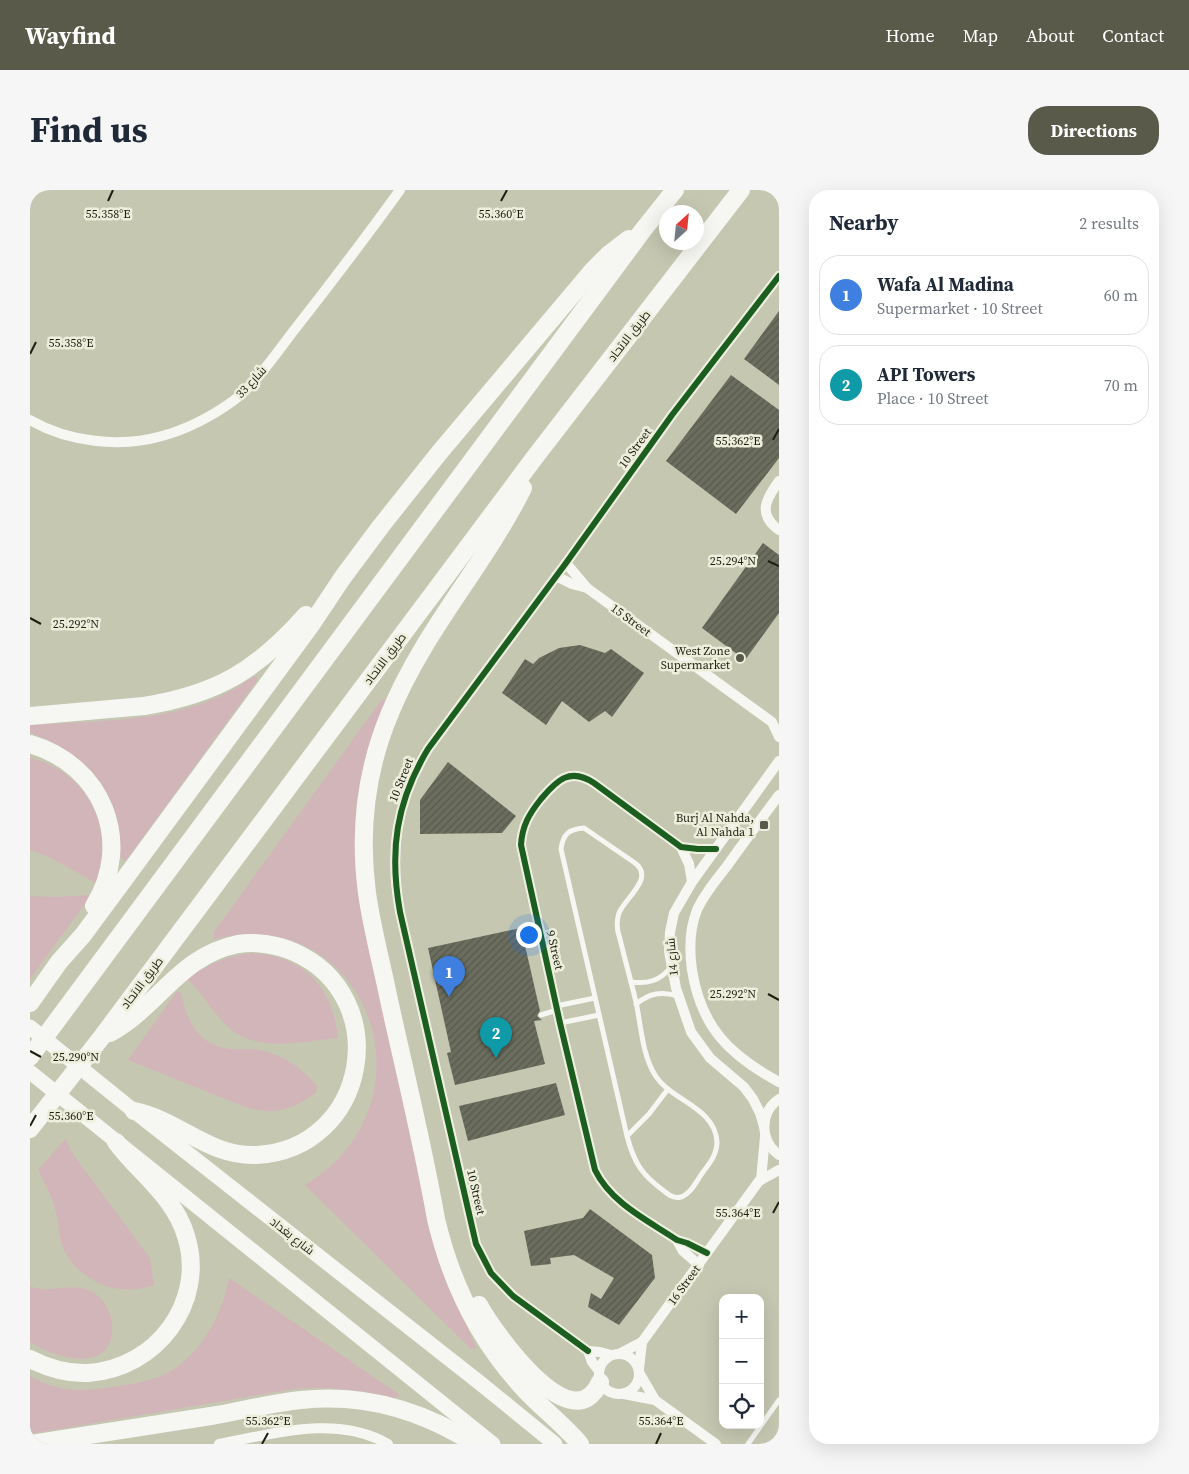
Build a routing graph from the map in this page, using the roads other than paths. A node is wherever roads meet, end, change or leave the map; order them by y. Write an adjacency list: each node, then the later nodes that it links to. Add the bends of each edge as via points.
1 (400, 190): 6 (street, شارع 33, via 263,370 235,400 201,422 162,436 121,442 80,439)
2 (675, 190): 4 (highway)
3 (741, 190): 7 (highway, طريق الاتحاد)
4 (643, 230): 12 (highway, via 593,270 439,453); 36 (highway)
5 (779, 276): 10 (street, 10 Street, via 672,415)
6 (30, 420)
7 (535, 457): 35 (highway, طريق الاتحاد); 50 (highway, via 502,526 399,692 381,737 368,784 364,839 367,893)
8 (779, 481): 9 (street, via 768,497 766,512 768,520)
9 (779, 530)
10 (566, 563): 11 (street, 10 Street); 13 (street)
11 (556, 576): 13 (street); 55 (street, 10 Street, via 419,764 397,827 394,861 400,912 476,1244 491,1273 513,1296)
12 (343, 577): 14 (highway, via 271,652 244,672 214,687 162,703); 23 (highway, via 120,885)
13 (587, 588): 15 (street, 15 Street)
14 (30, 716)
15 (776, 723): 16 (street)
16 (779, 737)
17 (30, 744): 23 (highway, via 57,754 83,775 98,794 110,827 110,862 105,884)
18 (779, 761): 21 (street, شارع 14)
19 (779, 795): 38 (street, شارع 14, via 704,898 694,919 690,947 701,1005 714,1031 734,1052)
20 (681, 847): 21 (street); 22 (street, via 689,864); 30 (street, 9 Street, via 583,777 571,776 554,783 528,816 521,835 522,856)
21 (716, 849): 22 (street, شارع 14)
22 (692, 882): 24 (street, شارع 14, via 674,913 670,932)
23 (59, 962): 28 (highway)
24 (671, 966): 25 (lane, via 652,982); 26 (street, شارع 14)
25 (631, 982): 27 (lane, via 617,920 621,908 640,882 642,871 640,866 584,828 574,829 562,841 562,850); 29 (lane)
26 (678, 996): 29 (lane, via 654,994); 43 (street, شارع 14, via 699,1045 744,1087 753,1099)
27 (595, 998): 30 (lane); 32 (lane)
28 (30, 1003)
29 (636, 1004): 39 (lane, via 650,1066)
30 (554, 1010): 31 (lane); 33 (street, 9 Street)
31 (540, 1014)
32 (599, 1015): 33 (lane); 44 (lane)
33 (560, 1023): 51 (street, 9 Street, via 599,1179 613,1196)
34 (30, 1027): 41 (main road, شارع بغداد)
35 (101, 1038): 41 (highway, via 141,1012 199,958 242,943 288,950 316,964 336,983 349,1007 357,1050 352,1082 330,1121 300,1144 256,1155 226,1152 198,1141 161,1119); 42 (highway, طريق الاتحاد)
36 (30, 1057)
37 (30, 1072): 46 (main road)
38 (779, 1082)
39 (668, 1089): 44 (lane); 44 (lane, via 708,1119 717,1142 715,1155 689,1192 676,1198 671,1196 642,1173)
40 (779, 1099): 43 (street, via 765,1117)
41 (134, 1111): 68 (main road, شارع بغداد)
42 (35, 1122): 45 (highway, طريق الاتحاد)
43 (765, 1131): 47 (street, via 769,1144); 49 (street)
44 (627, 1136)
45 (30, 1142)
46 (116, 1142): 57 (highway, via 165,1196 181,1222 191,1267 182,1310 155,1346 116,1368 72,1373); 67 (main road)
47 (779, 1155)
48 (779, 1170): 49 (street)
49 (761, 1180): 52 (street, 16 Street)
50 (432, 1196): 59 (highway, via 461,1271 488,1320 536,1383 565,1406 578,1407 596,1394); 69 (highway, via 447,1262 476,1324 499,1360)
51 (677, 1240): 52 (street); 53 (street, via 683,1251)
52 (707, 1253): 53 (street, 16 Street)
53 (699, 1265): 54 (street, 16 Street)
54 (642, 1342): 56 (street); 58 (street)
55 (588, 1351): 56 (street); 59 (street)
56 (615, 1355): 58 (street, via 631,1358); 59 (street, via 603,1362)
57 (30, 1359)
58 (639, 1372): 60 (street, via 637,1385); 61 (street)
59 (600, 1377): 60 (street, via 607,1391)
60 (624, 1394): 61 (street)
61 (656, 1400): 70 (street)
62 (779, 1400): 71 (lane)
63 (31, 1444): 66 (highway, via 276,1403 327,1398 376,1402 400,1408 442,1425)
64 (219, 1444): 65 (street, via 320,1428 343,1429)
65 (388, 1444)
66 (475, 1444)
67 (494, 1444)
68 (555, 1444)
69 (580, 1444)
70 (716, 1444)
71 (748, 1444)

